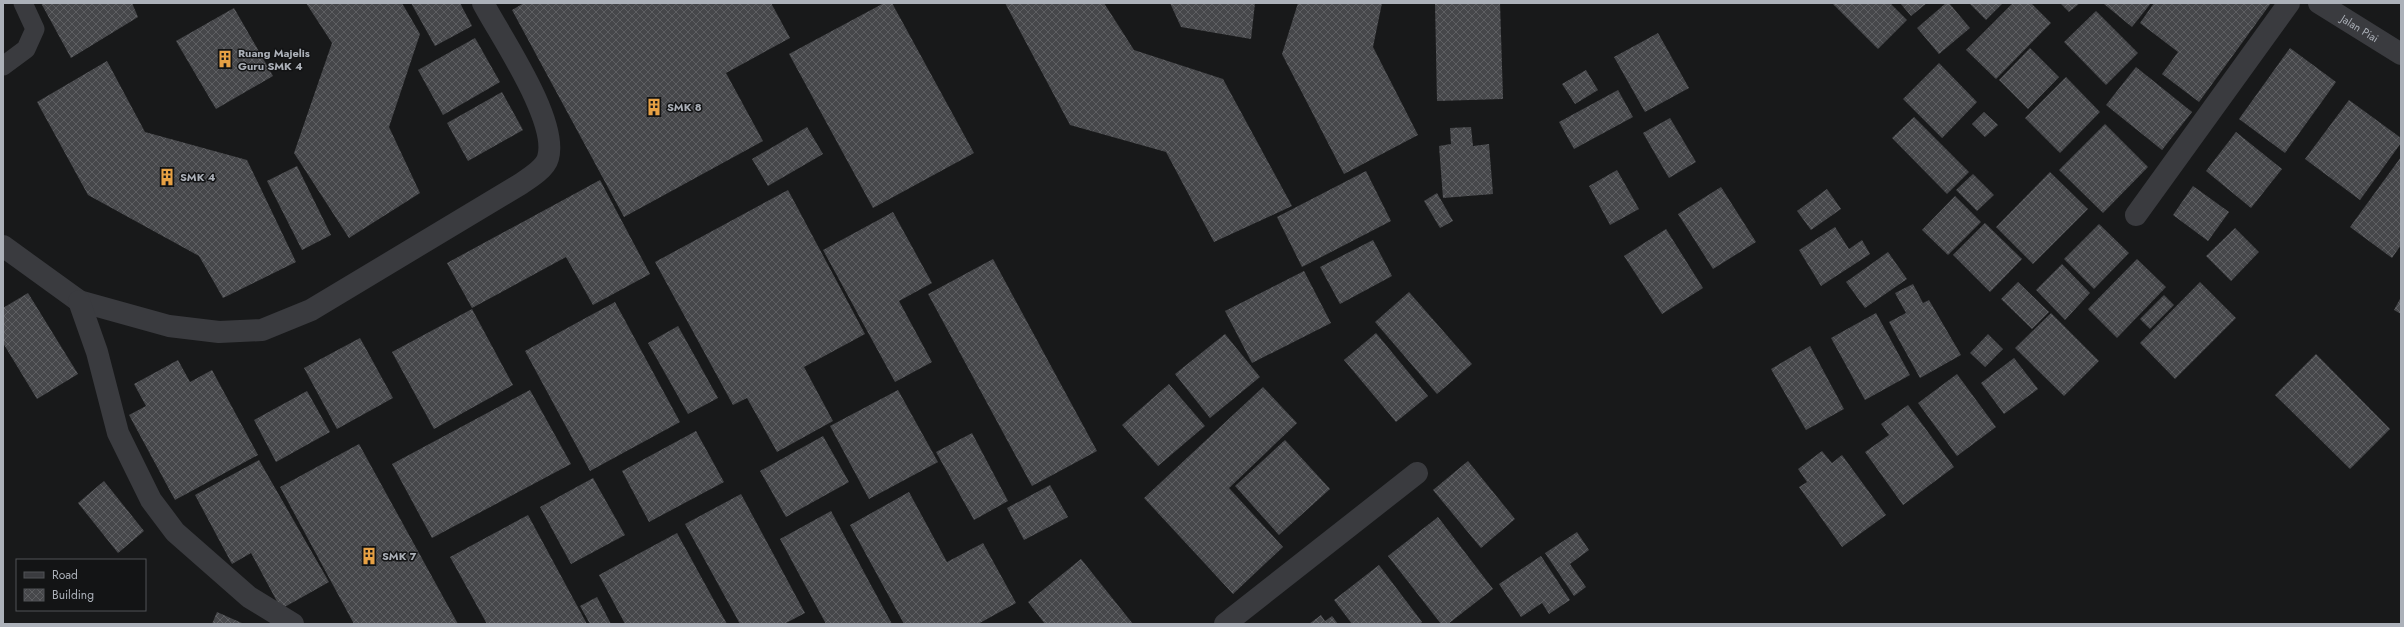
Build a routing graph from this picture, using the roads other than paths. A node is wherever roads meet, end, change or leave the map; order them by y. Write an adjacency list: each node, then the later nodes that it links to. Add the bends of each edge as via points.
1 (23, 3): 6 (lane, via 35,29 26,49)
2 (483, 3): 9 (street, via 541,108 549,138 548,159 534,174 311,310 262,330 219,332 168,326)
3 (2289, 3): 7 (street)
4 (2318, 3): 5 (street, Jalan Piai)
5 (2401, 54)
6 (3, 66)
7 (2136, 215)
8 (3, 246): 9 (street)
9 (79, 301): 11 (street, via 97,352 118,433 152,500 175,532 249,597)
10 (1417, 472): 12 (street)
11 (294, 624)
12 (1225, 624)

